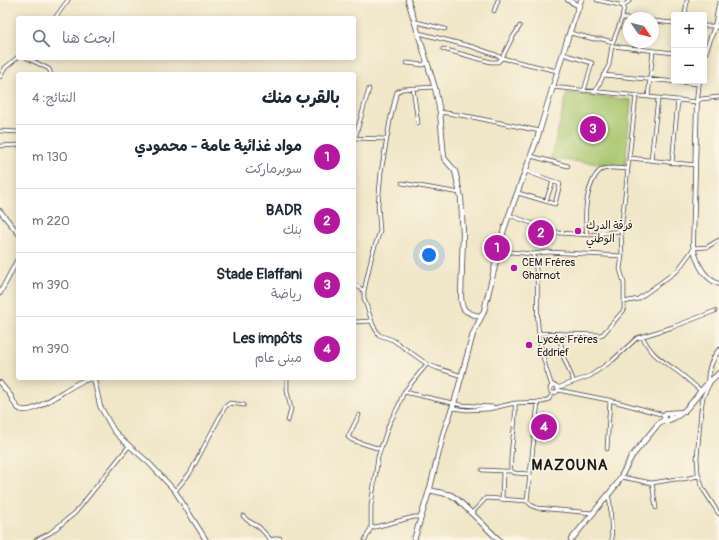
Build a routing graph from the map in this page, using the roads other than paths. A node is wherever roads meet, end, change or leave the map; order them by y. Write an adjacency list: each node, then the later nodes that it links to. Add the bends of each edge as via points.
1 (68, 0): 14 (street)
2 (408, 0): 16 (main road)
3 (498, 0): 12 (street)
4 (568, 0): 10 (street)
5 (581, 0): 10 (main road)
6 (597, 0): 11 (street)
7 (630, 0): 11 (street)
8 (687, 0): 13 (street)
9 (719, 4): 21 (street)
10 (579, 6): 23 (main road)
11 (624, 6): 15 (street)
12 (494, 11)
13 (685, 12)
14 (57, 16)
15 (622, 18): 25 (street)
16 (416, 22): 22 (street); 24 (main road)
17 (659, 22): 18 (street)
18 (671, 23)
19 (520, 26): 33 (street)
20 (707, 26): 21 (street)
21 (717, 27): 28 (street)
22 (445, 30)
23 (570, 32): 25 (street, via 594,40); 32 (main road)
24 (419, 33): 33 (street, via 473,47); 36 (main road)
25 (613, 42): 26 (street)
26 (612, 46): 29 (street); 40 (street, via 609,65)
27 (443, 49): 33 (street, via 495,63)
28 (707, 49)
29 (640, 50): 30 (street)
30 (653, 51): 31 (street); 42 (street)
31 (671, 53)
32 (563, 54): 38 (main road); 49 (street, via 592,63)
33 (502, 58): 38 (street)
34 (16, 59): 41 (street, via 5,68)
35 (31, 60): 39 (street)
36 (427, 62): 37 (street, via 422,65); 45 (main road)
37 (407, 63)
38 (557, 71): 46 (main road)
39 (50, 72)
40 (603, 75): 42 (street); 50 (street)
41 (0, 77)
42 (650, 79): 43 (street); 52 (street)
43 (671, 80)
44 (699, 84): 56 (street)
45 (435, 87): 48 (street); 57 (main road)
46 (552, 87): 49 (street); 60 (main road)
47 (369, 88): 62 (street)
48 (413, 88): 58 (street); 64 (street, via 397,92)
49 (584, 91): 50 (street)
50 (595, 92): 51 (street)
51 (636, 96): 52 (street); 68 (street)
52 (648, 97): 54 (street)
53 (719, 97): 56 (street, via 701,99)
54 (658, 98): 55 (street); 69 (street)
55 (678, 100): 56 (street); 70 (street)
56 (697, 102): 71 (street)
57 (440, 112): 60 (street); 77 (main road, via 444,158 455,171)
58 (418, 123)
59 (0, 131): 61 (street)
60 (540, 131): 67 (main road)
61 (16, 132)
62 (356, 134)
63 (356, 138): 64 (street)
64 (386, 139): 93 (street, via 379,186 380,231)
65 (16, 145): 66 (street)
66 (0, 146)
67 (531, 156): 72 (street); 74 (main road)
68 (630, 158): 69 (street); 73 (street)
69 (651, 160): 70 (street)
70 (672, 163): 71 (street)
71 (695, 165): 86 (street)
72 (568, 166)
73 (628, 170): 83 (street); 84 (street, via 608,168 600,170 595,176 588,190 585,207)
74 (526, 171): 75 (street); 78 (main road)
75 (553, 181): 79 (street); 79 (street, via 560,184 555,204)
76 (402, 183): 77 (street)
77 (460, 193): 97 (main road, via 463,219 462,306 467,312)
78 (518, 193): 79 (street); 81 (main road)
79 (546, 201)
80 (0, 211): 82 (street)
81 (509, 215): 84 (street, via 559,233); 87 (main road)
82 (16, 231)
83 (621, 231): 84 (street); 89 (street)
84 (587, 234)
85 (719, 240): 86 (street, via 707,247)
86 (694, 248): 91 (street, via 700,267 708,278); 95 (street, via 678,270 638,298)
87 (499, 251): 88 (street); 97 (main road)
88 (533, 254): 89 (street, via 548,252); 100 (street, via 537,267)
89 (622, 256): 95 (street, via 620,269 624,283)
90 (16, 263): 94 (street)
91 (719, 284)
92 (356, 285): 93 (street)
93 (364, 291): 98 (street)
94 (0, 293)
95 (624, 302): 101 (street, via 624,310 603,334)
96 (715, 311): 102 (street, via 667,330)
97 (481, 317): 106 (main road, via 473,334)
98 (371, 320): 99 (street); 104 (street, via 379,335 393,340)
99 (356, 322)
100 (538, 333): 101 (street); 113 (street)
101 (559, 333): 111 (street, via 562,356)
102 (642, 336): 111 (street, via 590,376); 115 (street, via 647,347 657,358)
103 (719, 350): 110 (street, via 708,373)
104 (427, 364): 106 (street); 116 (street)
105 (719, 373): 110 (main road)
106 (462, 376): 122 (main road)
107 (87, 380): 112 (street, via 34,408 22,410 17,408)
108 (94, 380): 126 (street, via 103,413 114,431)
109 (287, 380): 125 (street, via 291,409)
110 (710, 381): 115 (main road); 133 (street, via 700,410 696,458)
111 (574, 382): 114 (street)
112 (0, 383)
113 (552, 386): 114 (street); 117 (street, via 550,390)
114 (558, 389): 117 (street); 118 (street)
115 (701, 390): 124 (main road, via 684,412)
116 (404, 392): 122 (street); 127 (street)
117 (553, 393): 119 (street, via 549,399)
118 (610, 400): 124 (street); 128 (street)
119 (538, 402): 120 (street); 132 (street)
120 (515, 403): 122 (street, via 493,407); 131 (street)
121 (244, 405): 137 (street, via 230,403 225,407 190,473)
122 (453, 406): 136 (main road)
123 (359, 415): 127 (street, via 348,437)
124 (666, 417): 134 (main road, via 632,456)
125 (288, 421)
126 (129, 446): 137 (street); 148 (street, via 75,513 50,534)
127 (380, 449): 147 (street, via 371,506)
128 (607, 449)
129 (482, 470): 130 (street)
130 (503, 471): 131 (street); 139 (street)
131 (511, 471): 132 (street)
132 (530, 474): 140 (street)
133 (699, 476): 135 (street); 144 (street, via 703,489)
134 (621, 477): 135 (street); 138 (main road)
135 (652, 483): 141 (street)
136 (429, 490): 142 (main road, via 451,495); 146 (main road)
137 (175, 491): 149 (street)
138 (608, 495): 143 (main road); 156 (street)
139 (502, 499): 140 (street); 142 (street, via 486,498)
140 (527, 501): 143 (street, via 537,508)
141 (656, 508)
142 (472, 513): 154 (main road)
143 (593, 513): 155 (main road)
144 (719, 514)
145 (243, 516): 150 (street, via 259,527)
146 (421, 517): 147 (street, via 414,516); 153 (main road)
147 (371, 528): 152 (street)
148 (36, 540)
149 (206, 540)
150 (270, 540): 151 (street)
151 (280, 540)
152 (365, 540)
153 (414, 540)
154 (499, 540)
155 (571, 540)
156 (612, 540)

